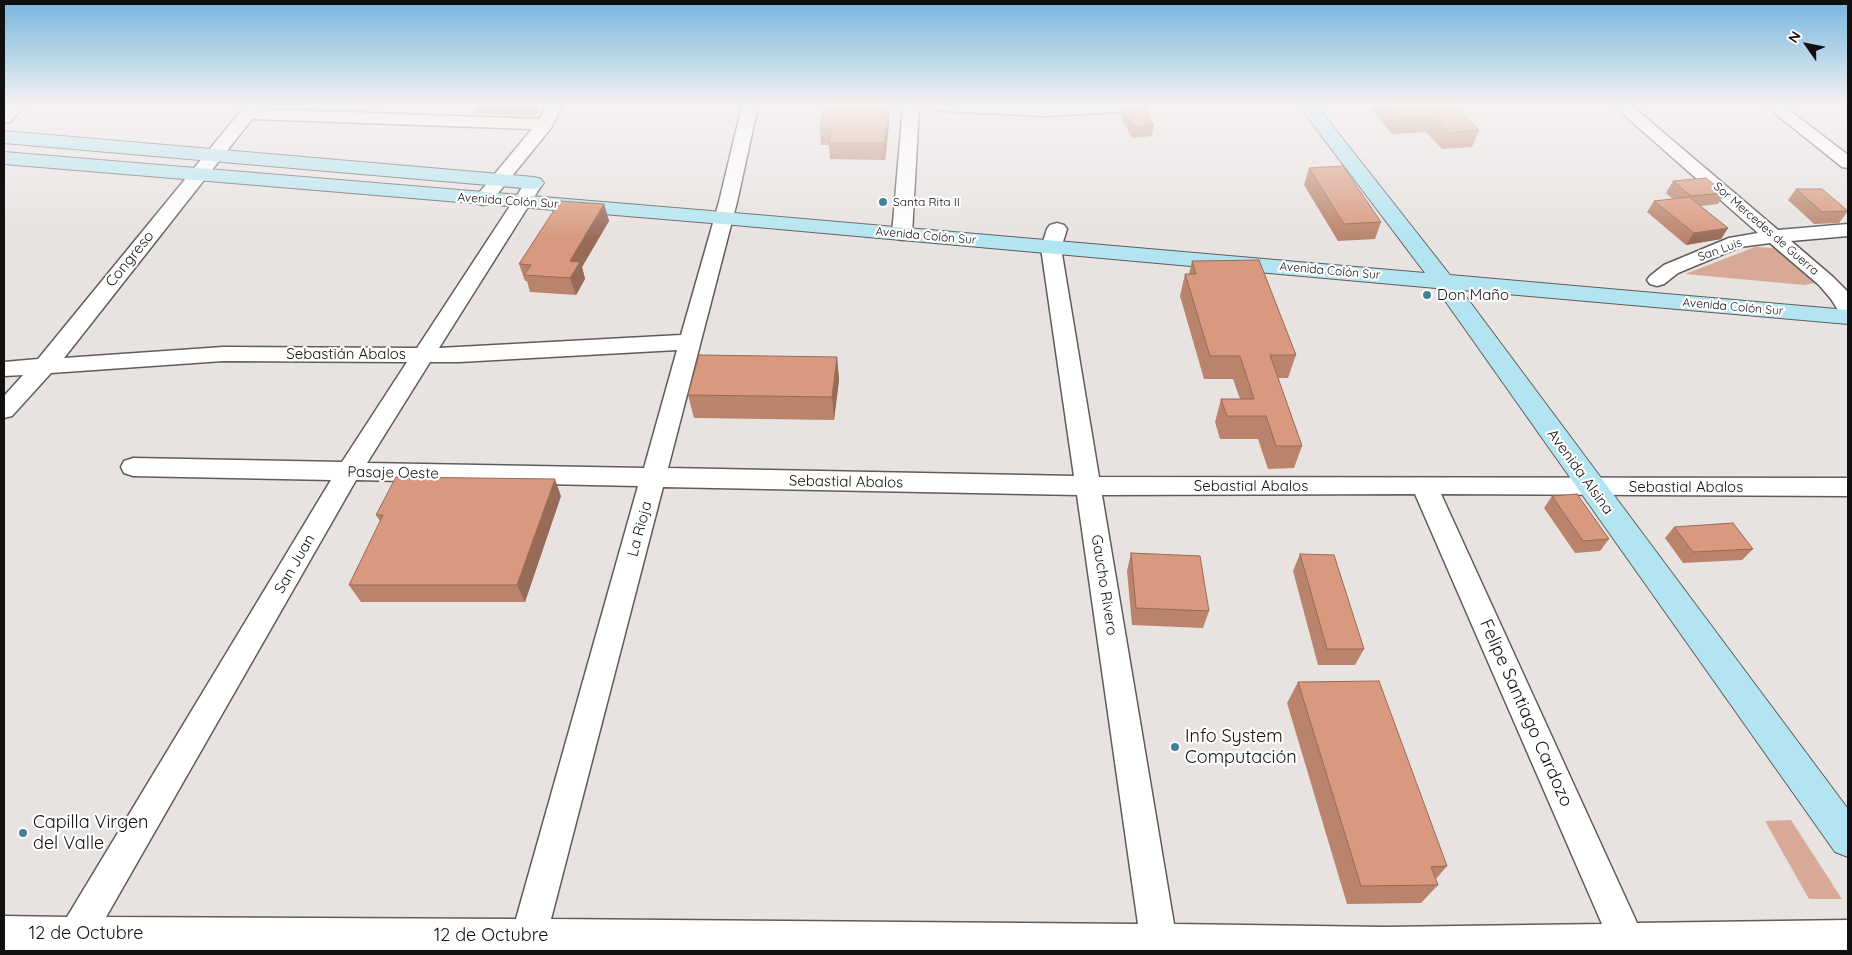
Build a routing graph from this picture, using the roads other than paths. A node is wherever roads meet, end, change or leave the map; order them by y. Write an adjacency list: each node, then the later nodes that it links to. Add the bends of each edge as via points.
1 (154, 151): 9 (main road, Avenida Colón Sur)
2 (218, 151): 9 (street, Congreso)
3 (523, 151): 13 (street)
4 (739, 151): 16 (street, La Rioja)
5 (908, 151): 18 (street)
6 (1342, 151): 22 (main road, Avenida Alsina)
7 (1674, 151): 19 (street, Sor Mercedes de Guerra)
8 (1832, 151): 11 (street)
9 (214, 156): 12 (street, Congreso); 13 (main road, Avenida Colón Sur)
10 (4, 158): 12 (main road, Avenida Colón Sur)
11 (1848, 163)
12 (197, 174): 15 (main road, Avenida Colón Sur); 27 (street, Congreso)
13 (498, 180): 14 (main road, Avenida Colón Sur); 15 (street)
14 (528, 192): 15 (main road, Avenida Colón Sur); 16 (main road, Avenida Colón Sur); 26 (street, San Juan)
15 (483, 199)
16 (723, 218): 18 (main road, Avenida Colón Sur); 25 (street, La Rioja)
17 (1848, 230): 19 (street, San Luis)
18 (902, 234): 20 (main road, Avenida Colón Sur)
19 (1775, 236): 21 (street, San Luis, via 1736,242 1671,269); 23 (street, Sor Mercedes de Guerra)
20 (1054, 238): 22 (main road, Avenida Colón Sur); 34 (street, Gaucho Rivero)
21 (1658, 280)
22 (1442, 281): 24 (main road, Avenida Colón Sur); 35 (main road, Avenida Alsina)
23 (1844, 303)
24 (1848, 317)
25 (689, 342): 26 (street, Sebastián Abalos, via 459,355); 32 (street, La Rioja)
26 (423, 354): 27 (street, Sebastián Abalos, via 256,353); 31 (street, San Juan)
27 (45, 366): 28 (street, Sebastián Abalos); 29 (street, Congreso)
28 (4, 369)
29 (4, 410)
30 (132, 467): 31 (street, Pasaje Oeste)
31 (348, 472): 32 (street, Pasaje Oeste); 41 (street, San Juan)
32 (654, 479): 34 (street, Sebastial Abalos); 43 (street, La Rioja)
33 (1424, 485): 34 (street, Sebastial Abalos); 35 (street, Sebastial Abalos); 40 (street, Felipe Santiago Cardozo)
34 (1089, 486): 42 (street, Gaucho Rivero)
35 (1590, 486): 36 (street, Sebastial Abalos); 37 (main road, Avenida Alsina)
36 (1848, 487)
37 (1848, 839)
38 (4, 934): 41 (street, 12 de Octubre)
39 (1848, 938): 40 (street, 12 de Octubre)
40 (1628, 941): 44 (street, 12 de Octubre)
41 (72, 942): 43 (street, 12 de Octubre)
42 (1159, 943): 43 (street, 12 de Octubre); 44 (street, 12 de Octubre)
43 (527, 944)
44 (1386, 948)

